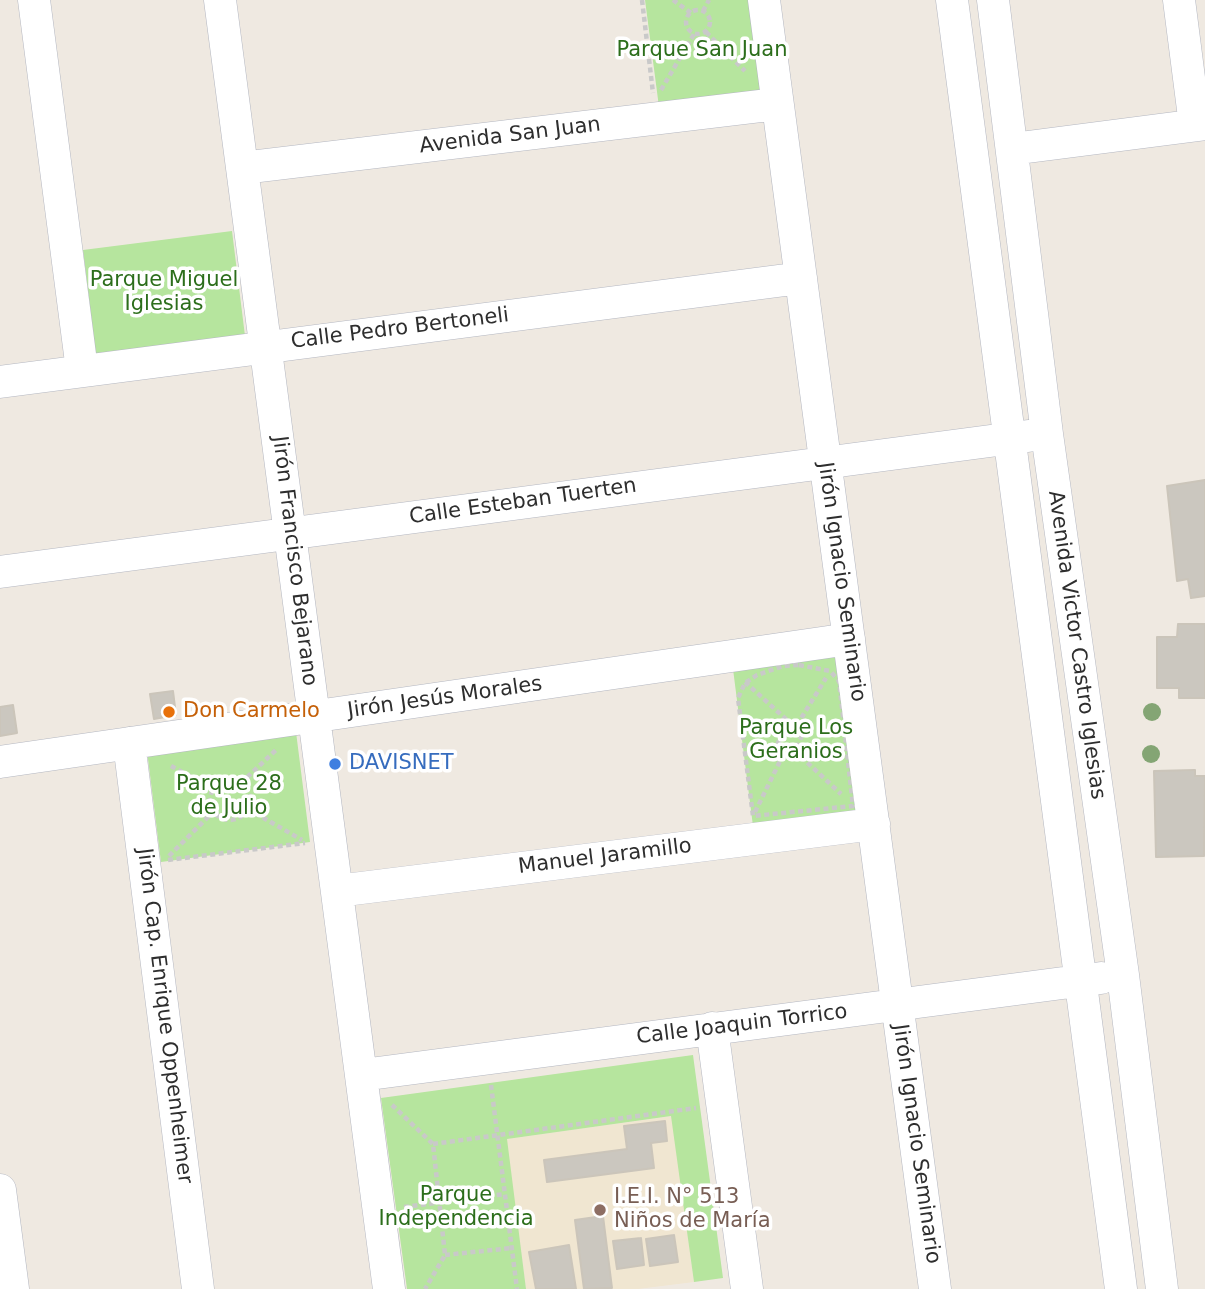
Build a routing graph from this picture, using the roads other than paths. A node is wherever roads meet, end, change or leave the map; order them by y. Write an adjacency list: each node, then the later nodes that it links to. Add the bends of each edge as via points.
1 (34, 0): 13 (street)
2 (220, 0): 10 (street, Jirón Francisco Bejarano)
3 (764, 0): 7 (street, Jirón Ignacio Seminario)
4 (952, 0): 16 (street, Avenida Victor Castro Iglesias)
5 (993, 0): 9 (street, Avenida Victor Castro Iglesias)
6 (1179, 0): 8 (street)
7 (777, 104): 10 (street, Avenida San Juan); 11 (street, Jirón Ignacio Seminario)
8 (1200, 125): 9 (street)
9 (1012, 149): 15 (street, Avenida Victor Castro Iglesias)
10 (242, 168): 12 (street, Jirón Francisco Bejarano)
11 (801, 278): 12 (street, Calle Pedro Bertoneli); 17 (street, Jirón Ignacio Seminario)
12 (265, 346): 13 (street, Calle Pedro Bertoneli); 18 (street, Jirón Francisco Bejarano)
13 (82, 370): 14 (street, Calle Pedro Bertoneli)
14 (0, 382)
15 (1047, 434): 16 (street, Calle Esteban Tuerten); 26 (street, Avenida Victor Castro Iglesias)
16 (1007, 438): 17 (street, Calle Esteban Tuerten); 27 (street, Avenida Victor Castro Iglesias)
17 (825, 462): 18 (street, Calle Esteban Tuerten); 20 (street, Jirón Ignacio Seminario)
18 (290, 533): 19 (street, Calle Esteban Tuerten); 21 (street, Jirón Francisco Bejarano)
19 (0, 572)
20 (849, 639): 21 (street, Jirón Jesús Morales, via 742,670); 24 (street, Jirón Ignacio Seminario)
21 (314, 717): 22 (street, Jirón Jesús Morales); 25 (street, Jirón Francisco Bejarano, via 314,837)
22 (129, 743): 23 (street, Jirón Jesús Morales); 33 (street, Jirón Cap. Enrique Oppenheimer)
23 (0, 762)
24 (863, 815): 25 (street, Manuel Jaramillo, via 754,827); 28 (street, Jirón Ignacio Seminario)
25 (337, 891): 30 (street, Jirón Francisco Bejarano)
26 (1123, 975): 27 (street, Calle Joaquin Torrico); 38 (street, Avenida Victor Castro Iglesias)
27 (1080, 981): 28 (street, Calle Joaquin Torrico); 37 (street, Avenida Victor Castro Iglesias)
28 (898, 1004): 29 (street, Calle Joaquin Torrico); 36 (street, Jirón Ignacio Seminario)
29 (712, 1028): 30 (street, Calle Joaquin Torrico); 35 (street)
30 (362, 1075): 34 (street, Jirón Francisco Bejarano)
31 (0, 1190): 32 (street)
32 (13, 1289)
33 (198, 1289)
34 (389, 1289)
35 (747, 1289)
36 (935, 1289)
37 (1121, 1289)
38 (1162, 1289)

